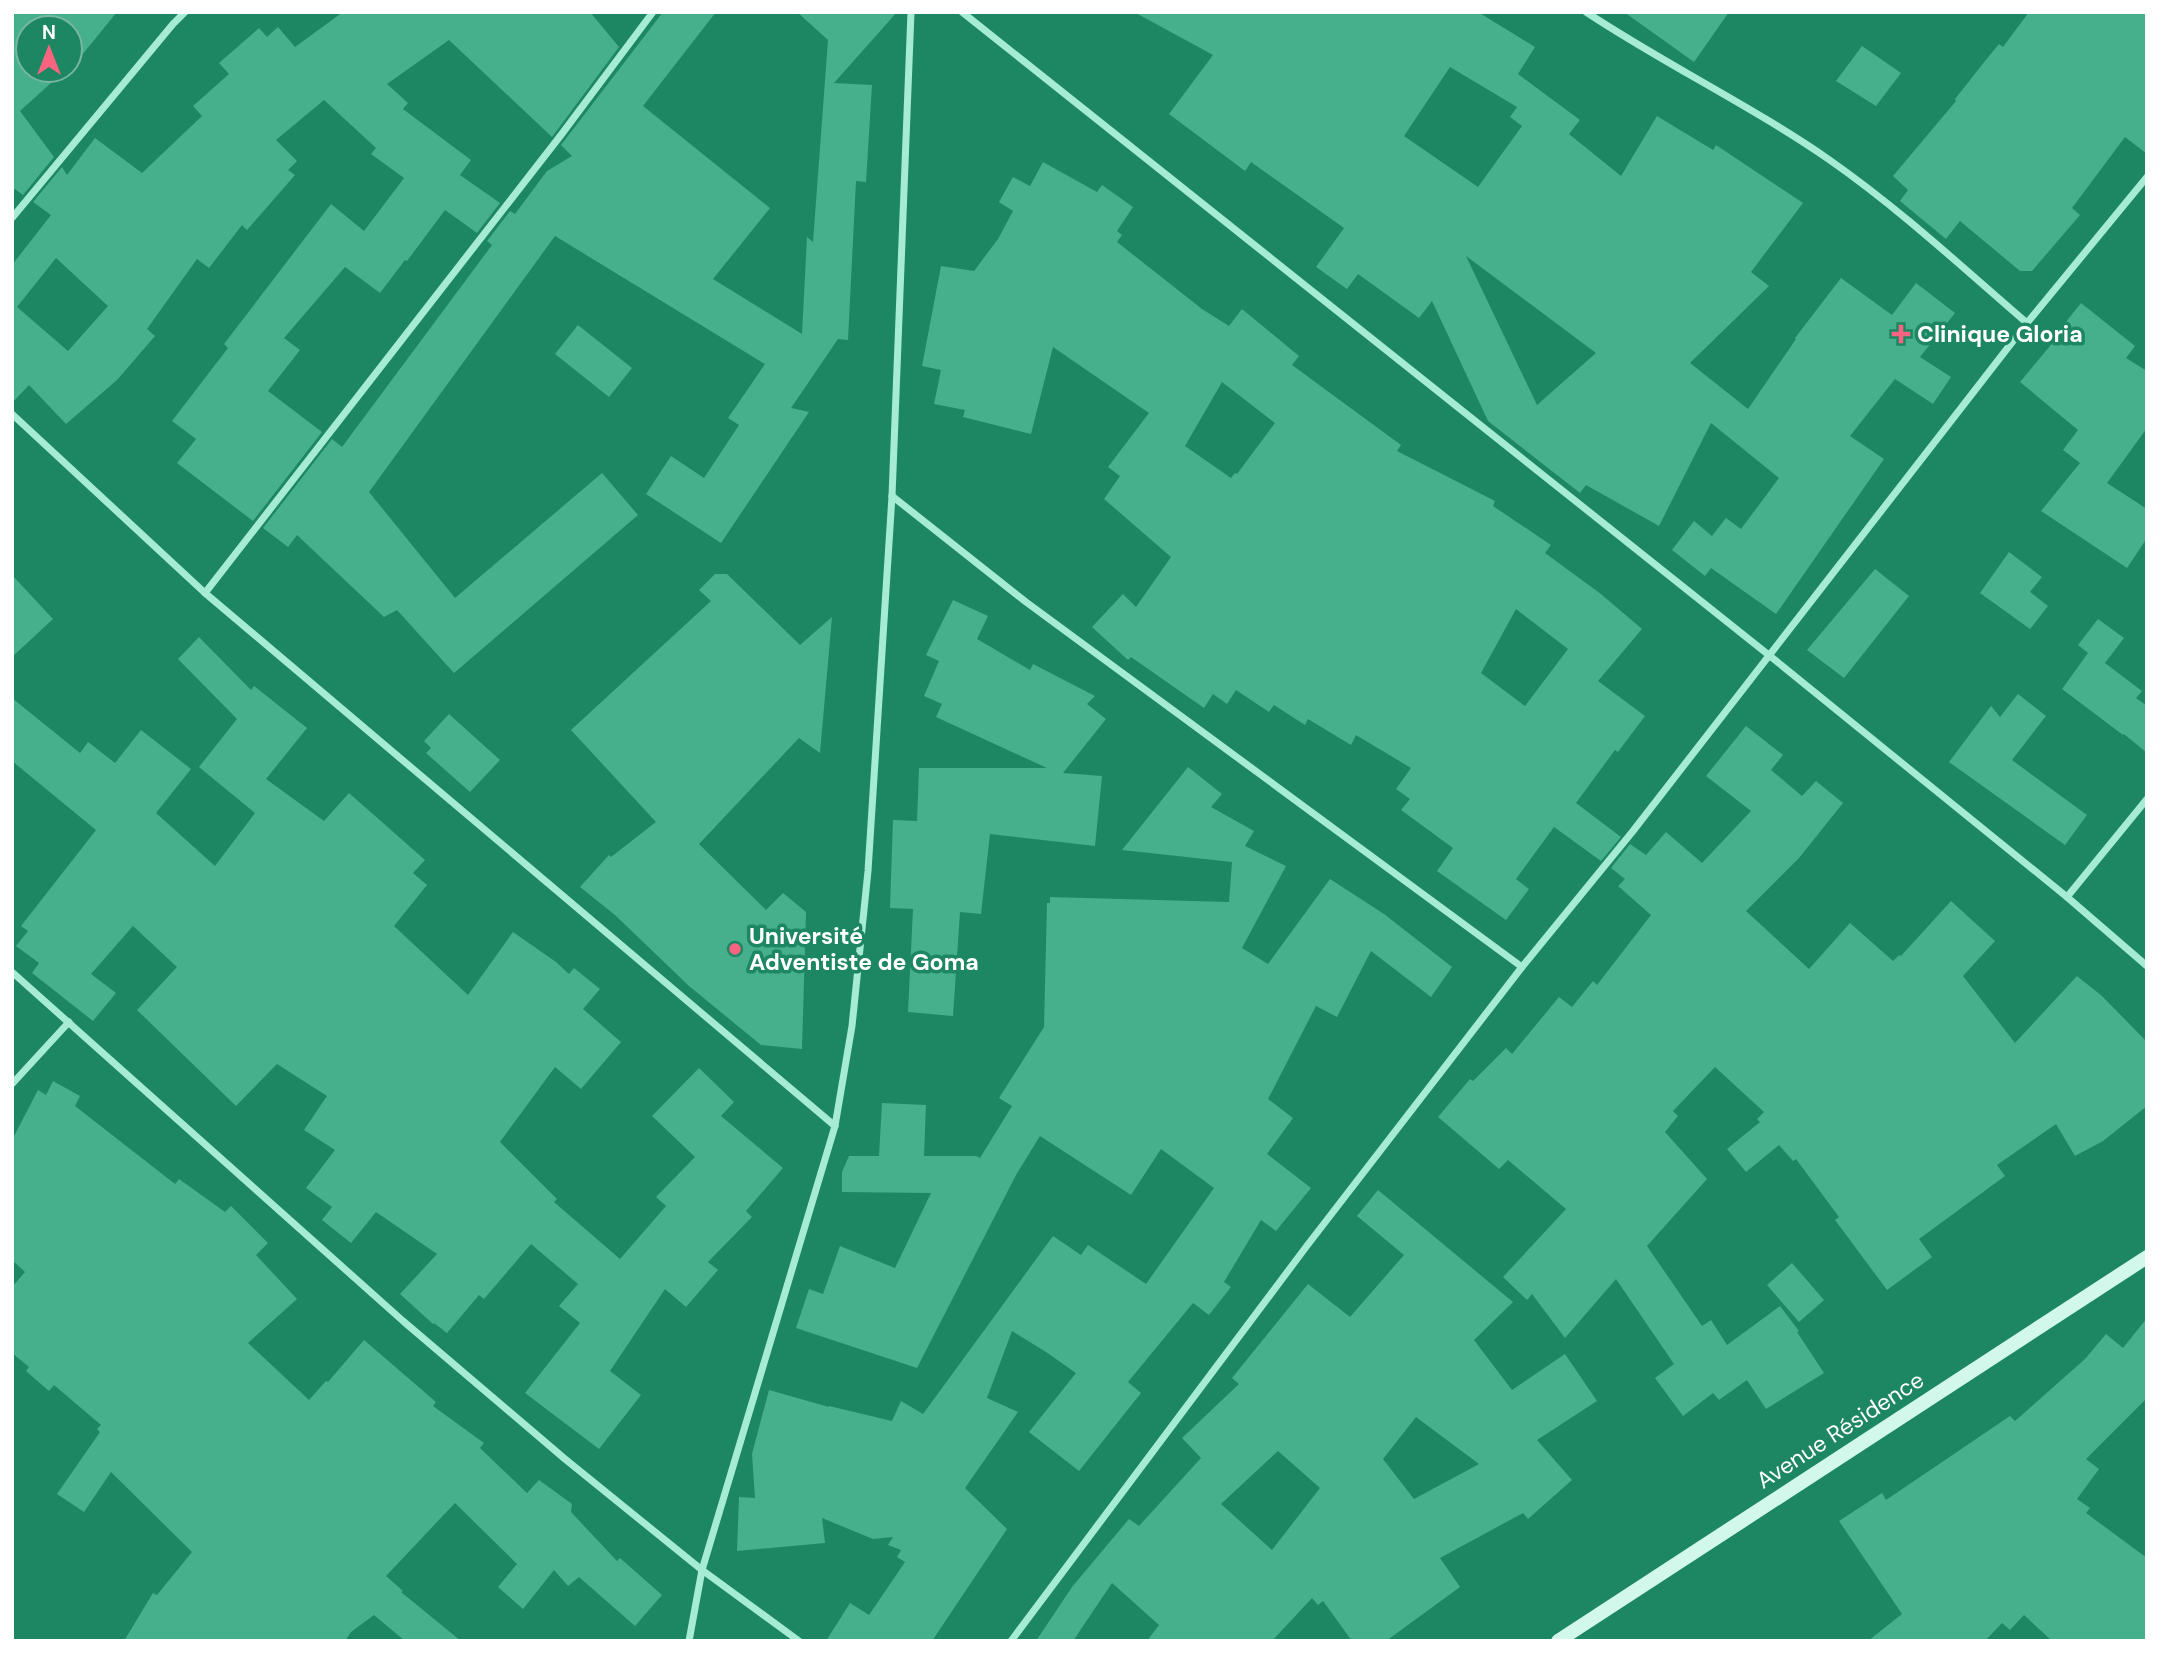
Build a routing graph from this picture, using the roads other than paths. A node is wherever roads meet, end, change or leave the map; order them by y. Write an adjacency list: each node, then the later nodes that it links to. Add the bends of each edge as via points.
1 (185, 12): 7 (street)
2 (653, 12): 11 (street)
3 (911, 12): 10 (street)
4 (962, 12): 12 (street)
5 (1586, 12): 8 (street, via 1832,161)
6 (2147, 177): 8 (street)
7 (12, 218)
8 (2027, 324): 12 (street)
9 (12, 414): 11 (street)
10 (892, 496): 16 (street, via 1026,602); 20 (street, via 868,871 852,1026)
11 (205, 593): 20 (street)
12 (1770, 656): 14 (street); 16 (street)
13 (2147, 799): 14 (street)
14 (2067, 898): 15 (street)
15 (2147, 966)
16 (1522, 967): 25 (street)
17 (12, 972): 18 (street)
18 (69, 1022): 19 (street); 22 (street, via 403,1321)
19 (12, 1084)
20 (835, 1126): 22 (street)
21 (2147, 1257): 26 (main road, Avenue Résidence)
22 (702, 1570): 23 (street); 24 (street)
23 (689, 1641)
24 (799, 1641)
25 (1011, 1641)
26 (1559, 1641)

